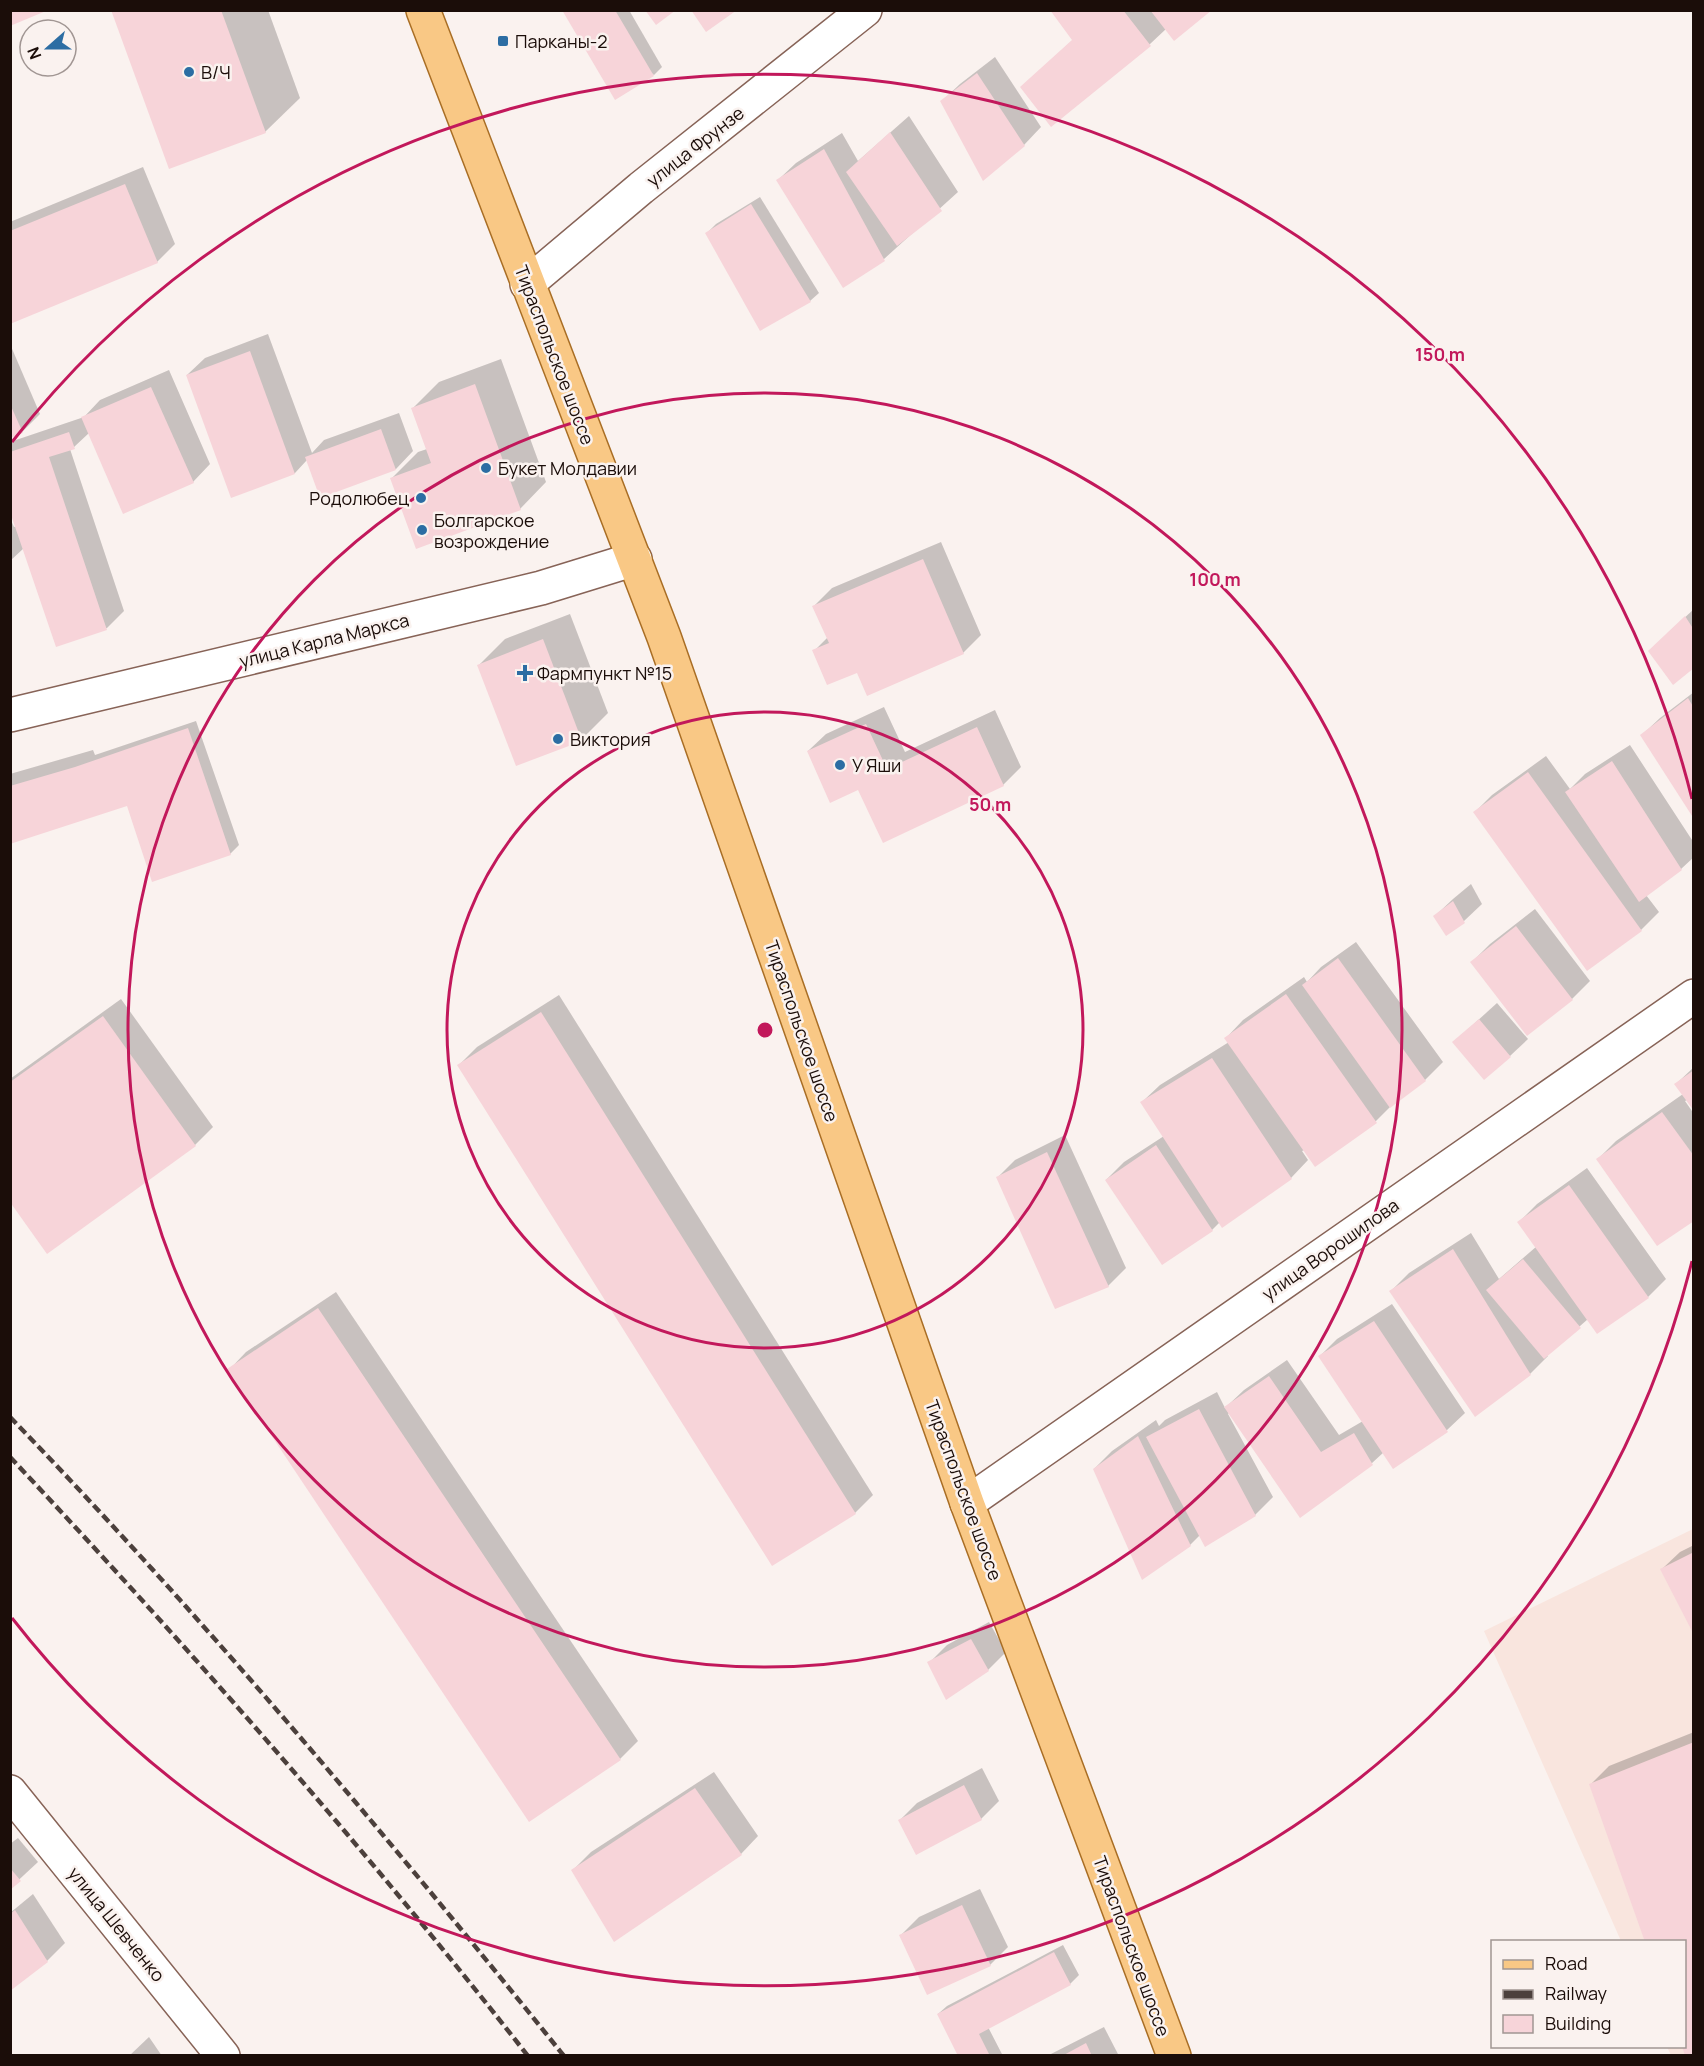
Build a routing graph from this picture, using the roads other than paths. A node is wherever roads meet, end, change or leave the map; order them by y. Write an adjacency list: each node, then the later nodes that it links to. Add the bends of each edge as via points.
1 (423, 10): 3 (main road, Тираспольское шоссе)
2 (865, 10): 3 (street, улица Фрунзе)
3 (527, 284): 4 (main road, Тираспольское шоссе)
4 (635, 559): 5 (street, улица Карла Маркса, via 541,588); 7 (main road, Тираспольское шоссе)
5 (10, 715)
6 (1694, 996): 7 (street, улица Ворошилова)
7 (967, 1503): 10 (main road, Тираспольское шоссе)
8 (10, 1792): 9 (street, улица Шевченко)
9 (223, 2055)
10 (1173, 2055)

